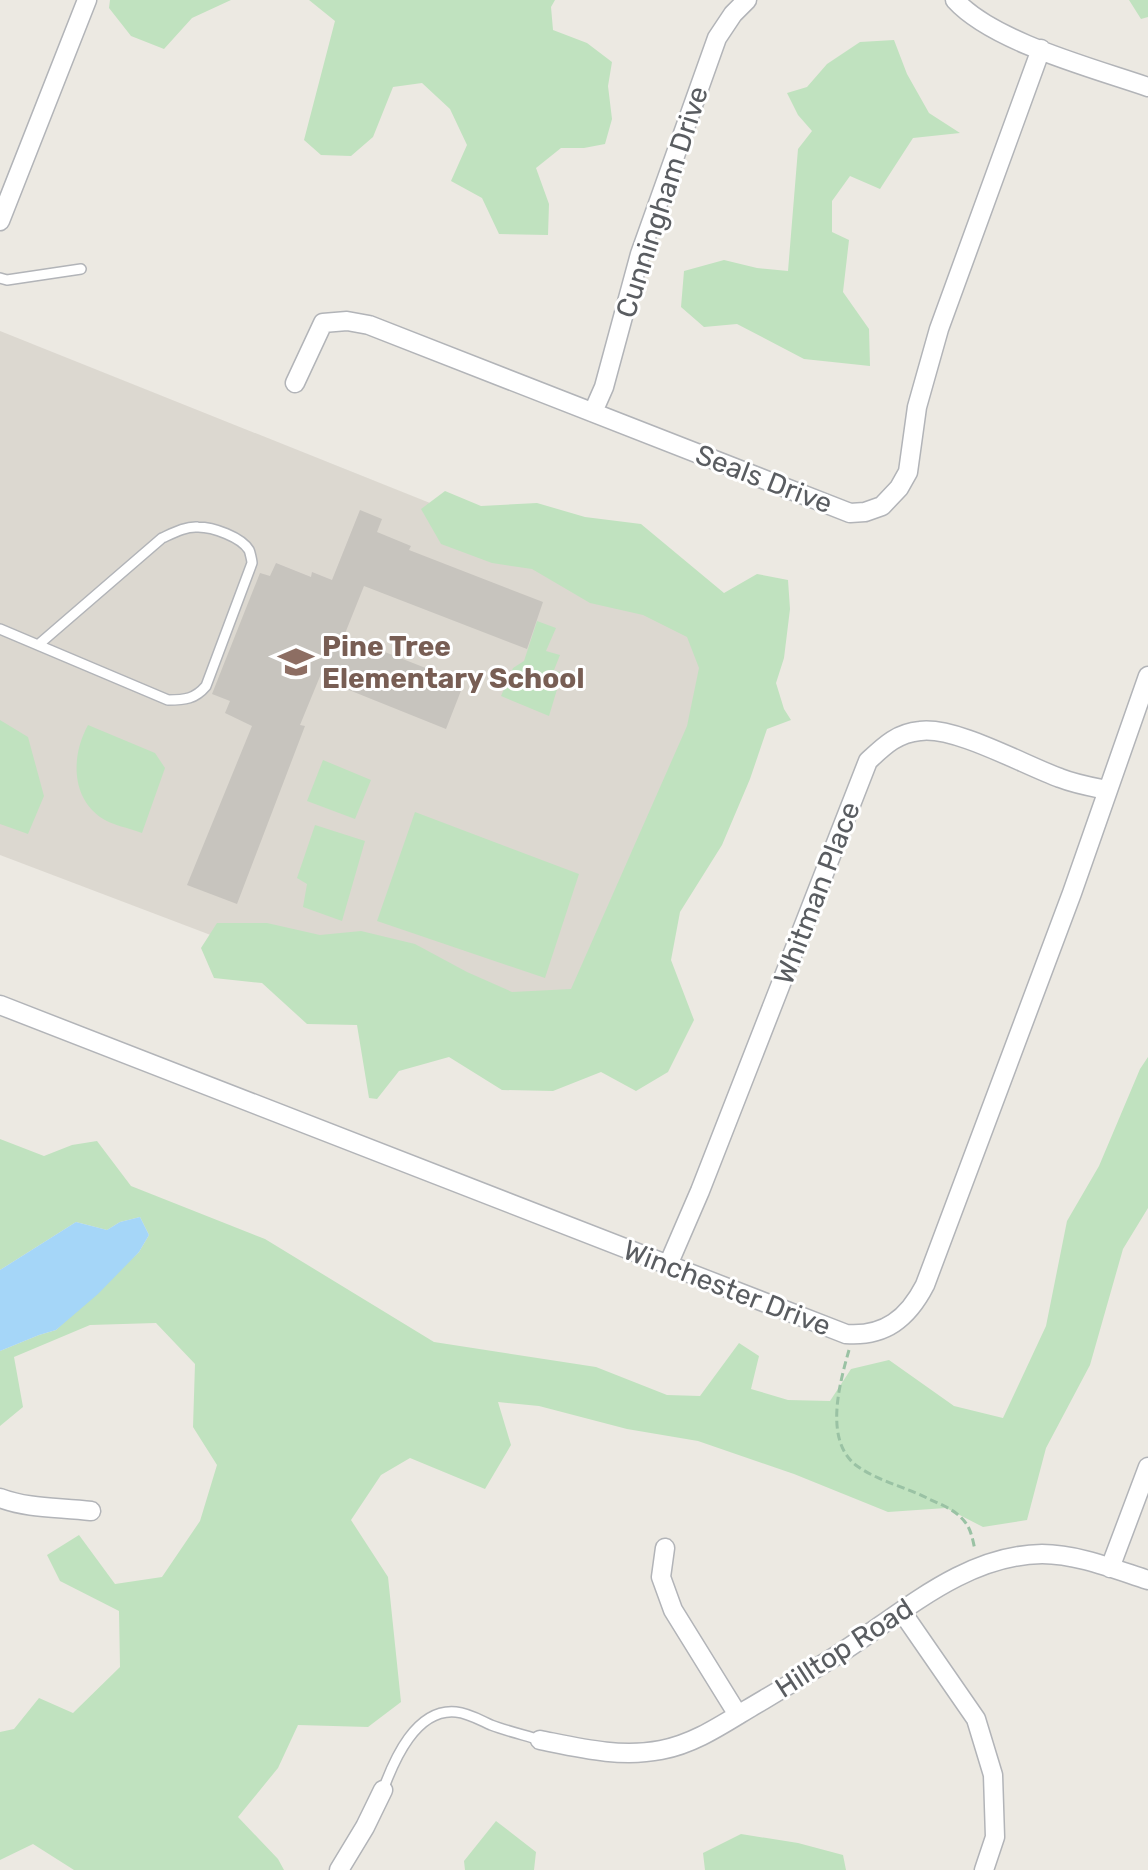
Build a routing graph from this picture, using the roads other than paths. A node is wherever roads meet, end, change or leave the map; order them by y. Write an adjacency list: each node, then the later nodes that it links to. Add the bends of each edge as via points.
1 (87, 0): 6 (street)
2 (747, 0): 10 (street, Cunningham Drive, via 717,38 640,254)
3 (955, 0): 4 (street, via 975,19)
4 (1041, 49): 5 (street); 10 (street, Seals Drive, via 939,329 917,407 908,472 882,506 850,513)
5 (1148, 87)
6 (0, 221)
7 (81, 269): 8 (lane)
8 (0, 278)
9 (295, 383): 10 (street, Seals Drive, via 323,323 347,321)
10 (593, 412)
11 (0, 629): 12 (lane)
12 (38, 645): 12 (lane, via 168,700 187,700 206,686 252,563 250,551 211,528 176,531)
13 (1148, 676): 14 (street, Winchester Drive)
14 (1107, 790): 16 (street, Whitman Place, via 1063,779 949,733 902,734 868,761); 16 (street, Winchester Drive, via 925,1285 906,1315 880,1330 846,1334)
15 (0, 1005): 16 (street, Winchester Drive)
16 (668, 1265)
17 (1148, 1467): 21 (street)
18 (0, 1498): 19 (street, via 21,1506)
19 (91, 1511)
20 (665, 1548): 24 (street, via 661,1577 673,1610)
21 (1110, 1568): 22 (street, Hilltop Road); 23 (street, Hilltop Road, via 1043,1554 1000,1559 941,1585)
22 (1148, 1580)
23 (902, 1612): 24 (street, Hilltop Road); 28 (street, via 976,1719 993,1775 995,1837)
24 (738, 1715): 25 (street, Hilltop Road, via 698,1739 660,1750 613,1754)
25 (540, 1740): 26 (lane, via 446,1712 421,1726 403,1745)
26 (383, 1790): 27 (street)
27 (339, 1870)
28 (984, 1870)

